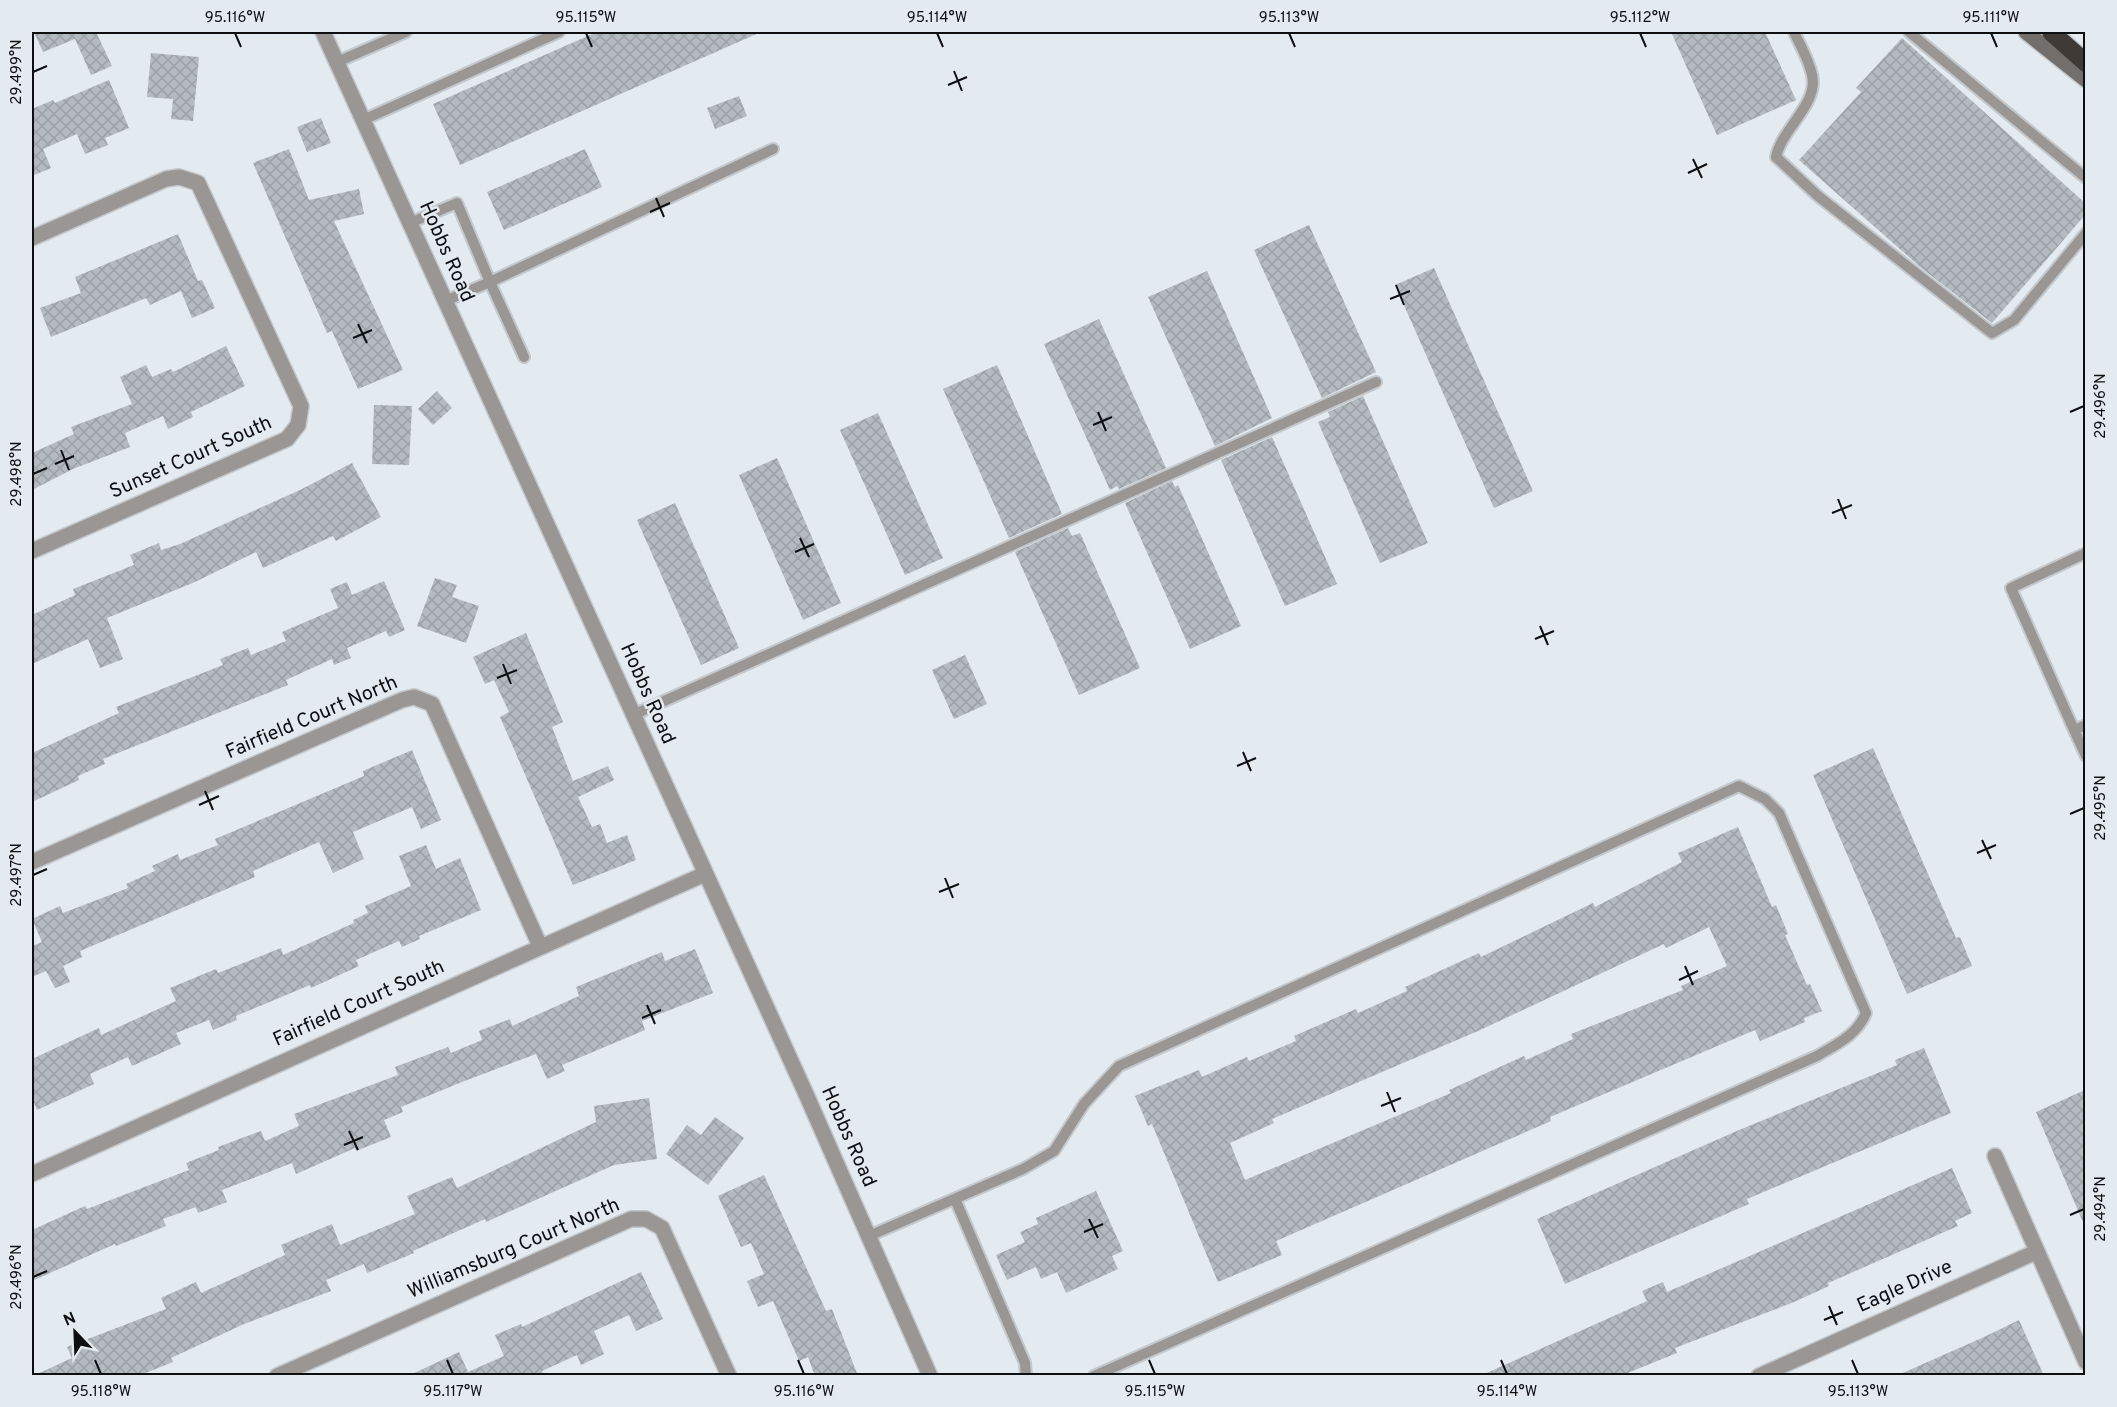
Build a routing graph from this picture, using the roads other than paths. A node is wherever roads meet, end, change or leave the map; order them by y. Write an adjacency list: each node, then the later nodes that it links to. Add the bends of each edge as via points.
1 (323, 32): 8 (street, Hobbs Road)
2 (406, 32): 8 (lane)
3 (559, 32): 11 (lane)
4 (1794, 32): 15 (lane, via 1813,76 1810,99 1779,141 1776,157 1818,196 1992,333 2014,320)
5 (1909, 32): 13 (lane)
6 (2026, 32): 10 (main road)
7 (2051, 32): 9 (highway)
8 (337, 62): 11 (street, Hobbs Road)
9 (2085, 63)
10 (2085, 80)
11 (363, 120): 14 (street, Hobbs Road)
12 (774, 149): 17 (lane)
13 (2085, 178)
14 (410, 223): 17 (lane, via 457,203); 18 (street, Hobbs Road)
15 (2085, 232)
16 (32, 238): 21 (street, Sunset Court South, via 166,178 198,183 301,406 298,426 287,440)
17 (490, 282): 18 (lane); 19 (lane)
18 (445, 301): 23 (street, Hobbs Road)
19 (524, 357)
20 (1376, 382): 23 (lane)
21 (32, 550)
22 (2085, 553): 25 (lane, via 2011,588)
23 (633, 715): 28 (street, Hobbs Road)
24 (2085, 725): 25 (lane)
25 (2074, 730): 26 (lane)
26 (2085, 756)
27 (32, 862): 29 (street, Fairfield Court North, via 414,697 432,704)
28 (705, 874): 29 (street, Fairfield Court South); 33 (street, Hobbs Road)
29 (540, 946): 31 (street, Fairfield Court South)
30 (1995, 1156): 34 (street)
31 (32, 1174)
32 (955, 1199): 33 (lane); 39 (lane, via 1025,1363); 40 (lane, via 1054,1152 1084,1104 1119,1066 1739,786 1765,799 1779,813 1866,1012 1861,1025 1850,1035 1817,1056)
33 (869, 1236): 38 (street, Hobbs Road)
34 (2036, 1252): 35 (street); 41 (street, Eagle Drive)
35 (2085, 1362)
36 (277, 1376): 37 (street, Williamsburg Court North, via 631,1219 646,1219 662,1228)
37 (729, 1376)
38 (930, 1376)
39 (1026, 1376)
40 (1094, 1376)
41 (1759, 1376)

